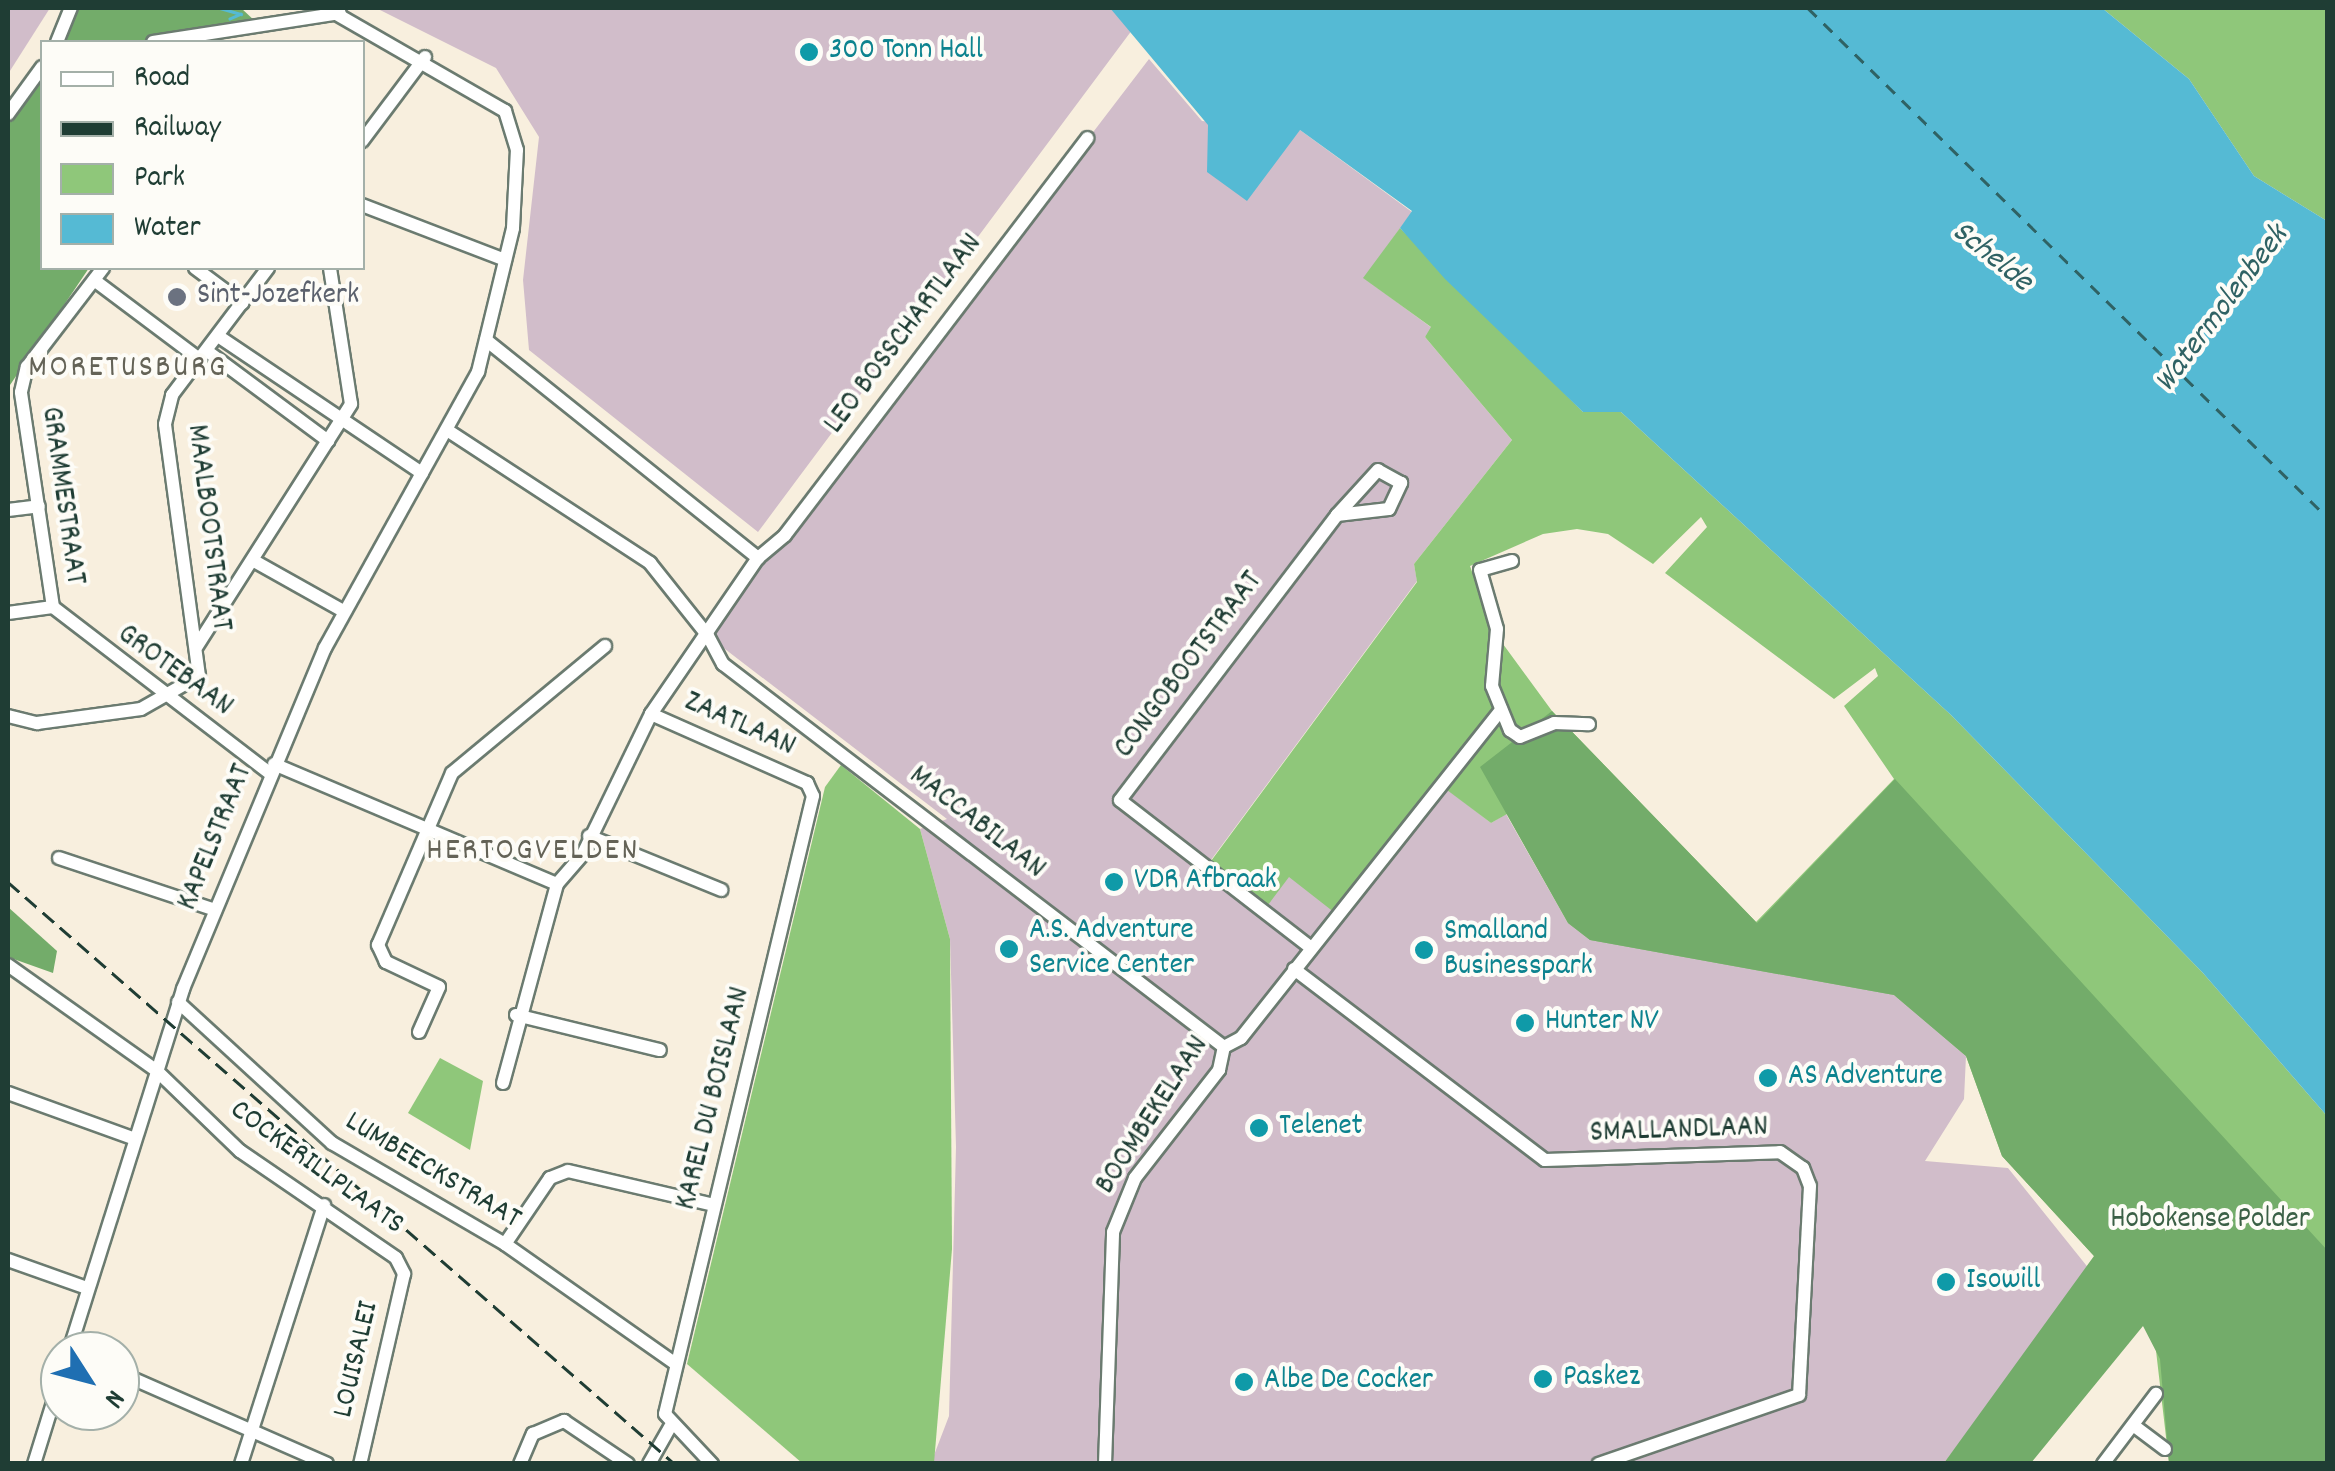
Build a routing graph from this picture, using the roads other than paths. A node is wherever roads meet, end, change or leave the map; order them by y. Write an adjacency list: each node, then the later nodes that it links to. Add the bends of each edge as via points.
1 (70, 8): 4 (street)
2 (326, 8): 3 (street)
3 (340, 14): 5 (street); 6 (street)
4 (58, 40)
5 (167, 40)
6 (426, 57): 9 (street); 12 (street, KAPELSTRAAT, via 496,102 517,150)
7 (40, 70): 8 (street)
8 (8, 114)
9 (365, 137)
10 (1087, 138): 32 (street, LEO BOSSCHARTLAAN, via 784,536)
11 (365, 206): 12 (street)
12 (505, 260): 20 (street, KAPELSTRAAT)
13 (102, 270): 17 (street)
14 (198, 270): 18 (street)
15 (267, 270): 18 (street, MAALBOOTSTRAAT)
16 (330, 270): 25 (street, via 351,404)
17 (94, 280): 21 (street); 24 (street)
18 (242, 303): 19 (street, MAALBOOTSTRAAT)
19 (218, 336): 21 (street, MAALBOOTSTRAAT); 25 (street)
20 (486, 340): 22 (street); 23 (street, KAPELSTRAAT)
21 (202, 355): 27 (street); 39 (street, MAALBOOTSTRAAT, via 165,424)
22 (503, 359): 23 (street); 32 (street)
23 (478, 372): 26 (street, KAPELSTRAAT)
24 (14, 393): 29 (street, GRAMMESTRAAT)
25 (343, 426): 27 (street); 28 (street)
26 (448, 430): 28 (street, KAPELSTRAAT); 38 (street, MACCABILAAN, via 650,564)
27 (328, 441): 33 (street)
28 (422, 474): 36 (street, KAPELSTRAAT)
29 (39, 506): 30 (street); 35 (street, GRAMMESTRAAT)
30 (8, 510)
31 (1338, 515): 31 (street, CONGOBOOTSTRAAT, via 1386,510 1401,484 1378,470); 54 (street, CONGOBOOTSTRAAT, via 1120,800)
32 (758, 558): 38 (street, LEO BOSSCHARTLAAN)
33 (254, 560): 36 (street); 39 (street)
34 (1512, 561): 42 (street, via 1480,570 1496,629 1492,686)
35 (52, 607): 37 (street); 41 (street, GROTEBAAN)
36 (344, 611): 46 (street, KAPELSTRAAT)
37 (8, 614)
38 (708, 636): 43 (street, LEO BOSSCHARTLAAN); 60 (street, MACCABILAAN, via 723,664)
39 (197, 646): 41 (street, MAALBOOTSTRAAT, via 199,676)
40 (605, 646): 48 (street, via 464,760)
41 (170, 700): 44 (street, via 52,722); 46 (street, GROTEBAAN)
42 (1501, 710): 45 (street, via 1520,737); 54 (street, BOOMBEKELAAN)
43 (651, 714): 47 (street, ZAATLAAN); 49 (street, LEO BOSSCHARTLAAN)
44 (8, 716)
45 (1590, 724)
46 (272, 769): 48 (street, GROTEBAAN); 53 (street, KAPELSTRAAT)
47 (807, 783): 67 (street, KAREL DU BOISLAAN, via 810,815)
48 (428, 830): 51 (street, GROTEBAAN); 59 (street, via 378,946 386,962 438,987)
49 (589, 836): 51 (street, LEO BOSSCHARTLAAN); 52 (street)
50 (59, 858): 53 (street)
51 (557, 884): 58 (street, LEO BOSSCHARTLAAN)
52 (721, 890)
53 (214, 910): 57 (street, KAPELSTRAAT)
54 (1310, 947): 56 (street, BOOMBEKELAAN)
55 (8, 965): 62 (street, COCKERILLPLAATS)
56 (1294, 969): 60 (street, BOOMBEKELAAN); 90 (street, SMALLANDLAAN, via 1544,1160 1780,1152 1803,1168 1810,1186 1800,1395)
57 (178, 1002): 62 (street, KAPELSTRAAT); 68 (street, LUMBEECKSTRAAT, via 332,1143)
58 (516, 1015): 61 (street); 63 (street, LEO BOSSCHARTLAAN)
59 (420, 1032)
60 (1224, 1047): 89 (street, BOOMBEKELAAN, via 1219,1070 1135,1178 1113,1232)
61 (660, 1050)
62 (156, 1070): 65 (street, KAPELSTRAAT); 66 (street, COCKERILLPLAATS, via 240,1151)
63 (503, 1083)
64 (8, 1093): 65 (street)
65 (132, 1138): 71 (street, KAPELSTRAAT)
66 (324, 1205): 70 (street, COCKERILLPLAATS); 78 (street)
67 (714, 1205): 68 (street, via 568,1170 550,1178); 73 (street, KAREL DU BOISLAAN)
68 (505, 1244): 73 (street, LUMBEECKSTRAAT)
69 (8, 1260): 71 (street)
70 (403, 1268): 84 (street, LOUISALEI)
71 (87, 1288): 72 (street, KAPELSTRAAT)
72 (75, 1331)
73 (676, 1364): 77 (street, KAREL DU BOISLAAN)
74 (140, 1381): 78 (street)
75 (2156, 1394): 76 (street)
76 (2133, 1425): 80 (street); 91 (street)
77 (670, 1426): 87 (street); 88 (street)
78 (252, 1428): 82 (street); 83 (street)
79 (44, 1431): 81 (street)
80 (2165, 1449)
81 (34, 1464)
82 (241, 1464)
83 (327, 1464)
84 (360, 1464)
85 (520, 1464): 86 (street, via 533,1434 556,1421 590,1430)
86 (628, 1464)
87 (649, 1464)
88 (712, 1464)
89 (1105, 1464)
90 (1599, 1464)
91 (2103, 1464)

